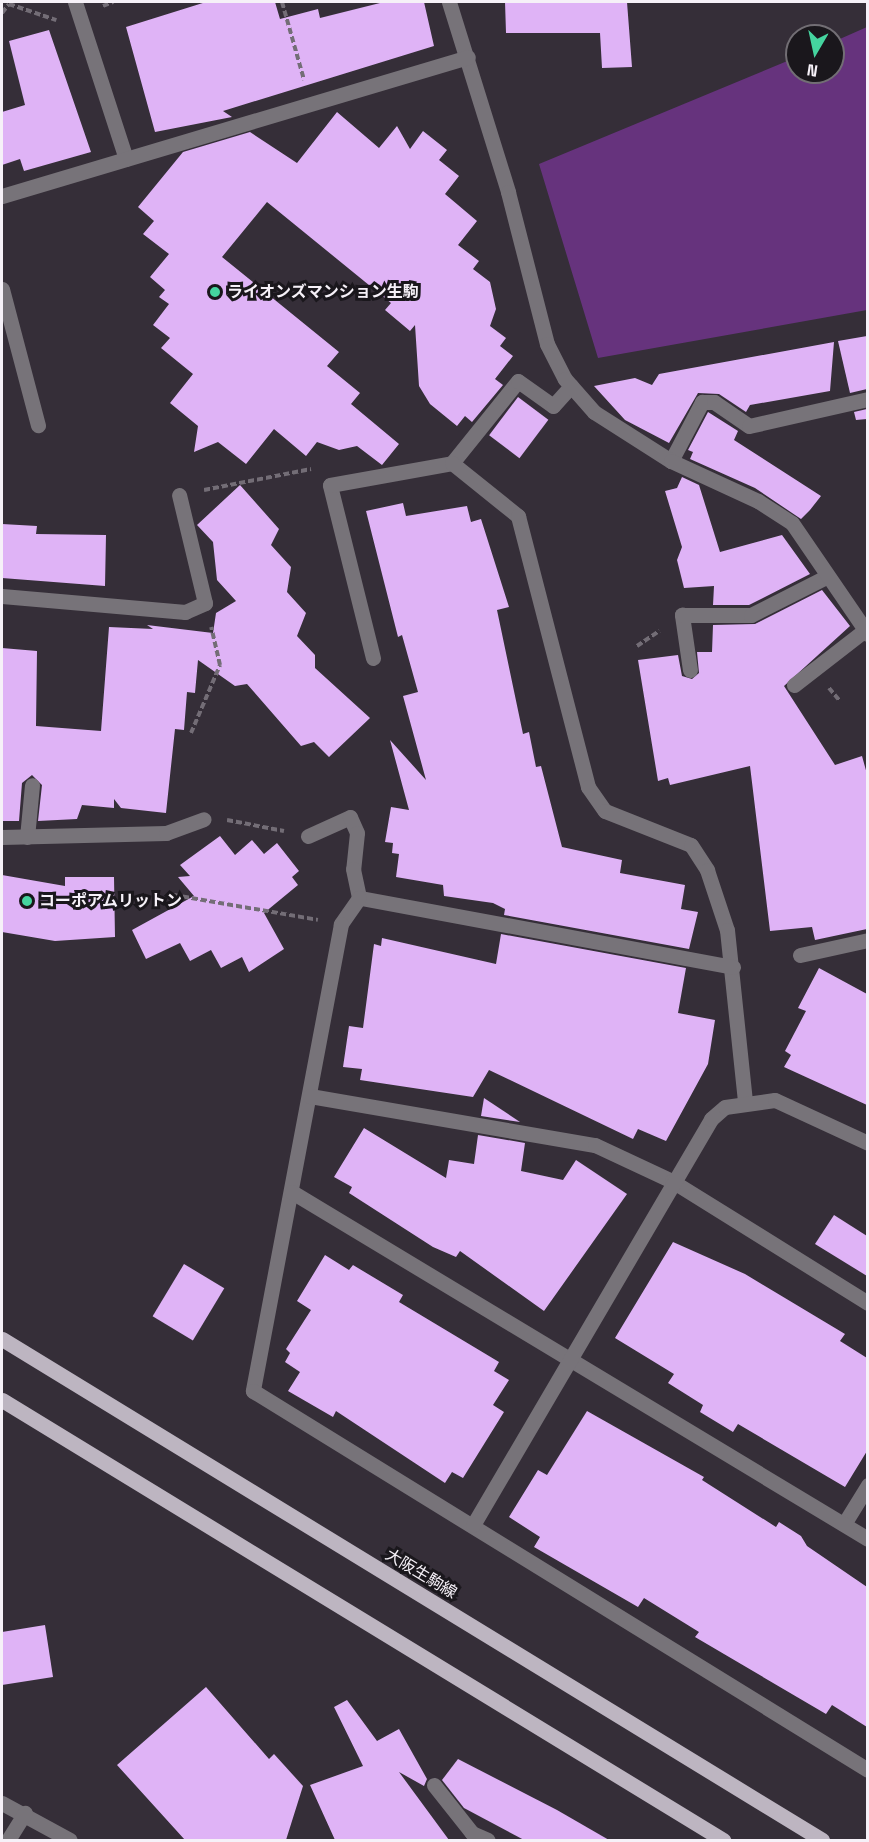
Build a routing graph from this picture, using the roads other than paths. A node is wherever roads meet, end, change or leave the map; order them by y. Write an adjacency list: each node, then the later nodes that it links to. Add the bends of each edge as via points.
1 (75, 2): 4 (street)
2 (449, 2): 3 (street)
3 (468, 57): 4 (street); 7 (street, via 547,344)
4 (126, 159): 5 (street)
5 (2, 196)
6 (2, 289): 9 (street)
7 (571, 386): 10 (street, via 594,412); 11 (street, via 553,406 518,381)
8 (867, 399): 10 (street, via 749,426 714,402 702,402)
9 (38, 425)
10 (671, 461): 13 (street, via 758,501 792,524)
11 (452, 463): 16 (street, via 330,485); 27 (street, via 518,516 588,787 605,812 692,845 710,880)
12 (179, 495): 14 (street, via 205,603 185,612)
13 (826, 577): 15 (street); 17 (street, via 751,615 682,615)
14 (2, 596)
15 (866, 632): 18 (street)
16 (373, 658)
17 (690, 670)
18 (794, 685)
19 (32, 784): 23 (street)
20 (204, 819): 23 (street, via 166,833)
21 (308, 836): 24 (street, via 350,817 357,833 353,869)
22 (2, 837): 23 (street)
23 (27, 837)
24 (360, 898): 27 (street); 28 (street, via 341,924)
25 (867, 940): 26 (street)
26 (800, 955)
27 (733, 967): 29 (street)
28 (310, 1096): 31 (street, via 595,1146); 32 (street)
29 (745, 1102): 30 (street, via 775,1101); 31 (street, via 725,1107 711,1119)
30 (867, 1143)
31 (672, 1181): 33 (street); 35 (street)
32 (291, 1192): 35 (street); 39 (street, via 253,1391)
33 (867, 1304)
34 (2, 1339): 50 (main road, 大阪生駒線)
35 (569, 1356): 38 (street); 39 (street)
36 (2, 1400): 49 (main road)
37 (867, 1485): 38 (street)
38 (844, 1524): 40 (street)
39 (473, 1526): 41 (street)
40 (867, 1539)
41 (867, 1770)
42 (434, 1785): 45 (street)
43 (2, 1803): 44 (street)
44 (25, 1813): 46 (street); 47 (street)
45 (470, 1837): 48 (street)
46 (8, 1840)
47 (70, 1840)
48 (488, 1840)
49 (723, 1840)
50 (822, 1840)

